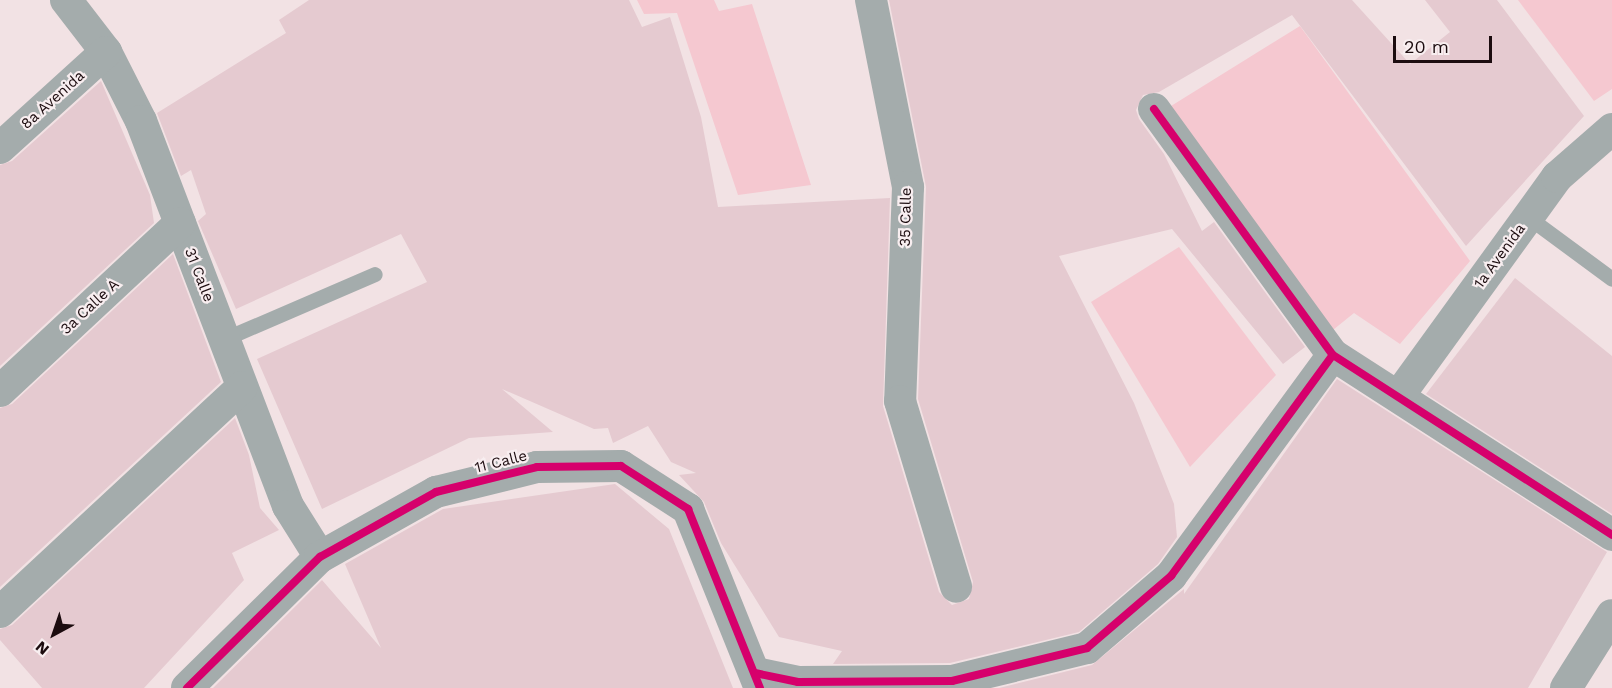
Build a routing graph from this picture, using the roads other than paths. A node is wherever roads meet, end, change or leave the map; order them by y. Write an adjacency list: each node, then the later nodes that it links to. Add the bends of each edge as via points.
1 (66, 0): 3 (street, 31 Calle)
2 (871, 0): 18 (street, 35 Calle, via 908,187 900,401)
3 (106, 52): 6 (street, 8a Avenida); 8 (street, 31 Calle, via 156,156)
4 (1154, 109): 12 (street)
5 (1612, 129): 7 (street, 1a Avenida, via 1569,163)
6 (0, 148)
7 (1528, 216): 10 (lane); 15 (street, 1a Avenida)
8 (180, 223): 11 (street, 31 Calle); 14 (street, 3a Calle A)
9 (375, 274): 11 (lane)
10 (1612, 279)
11 (224, 339): 13 (street, 31 Calle)
12 (1333, 355): 15 (street); 21 (street, via 1171,576 1087,648 952,681)
13 (242, 387): 17 (street, 31 Calle, via 288,506); 19 (street)
14 (0, 391)
15 (1400, 394): 16 (street)
16 (1612, 535)
17 (320, 557): 21 (street, 11 Calle, via 436,492 537,467 621,466 688,509); 22 (street, 11 Calle)
18 (956, 586)
19 (0, 612)
20 (1612, 615): 23 (street)
21 (758, 680)
22 (187, 688)
23 (1566, 688)

